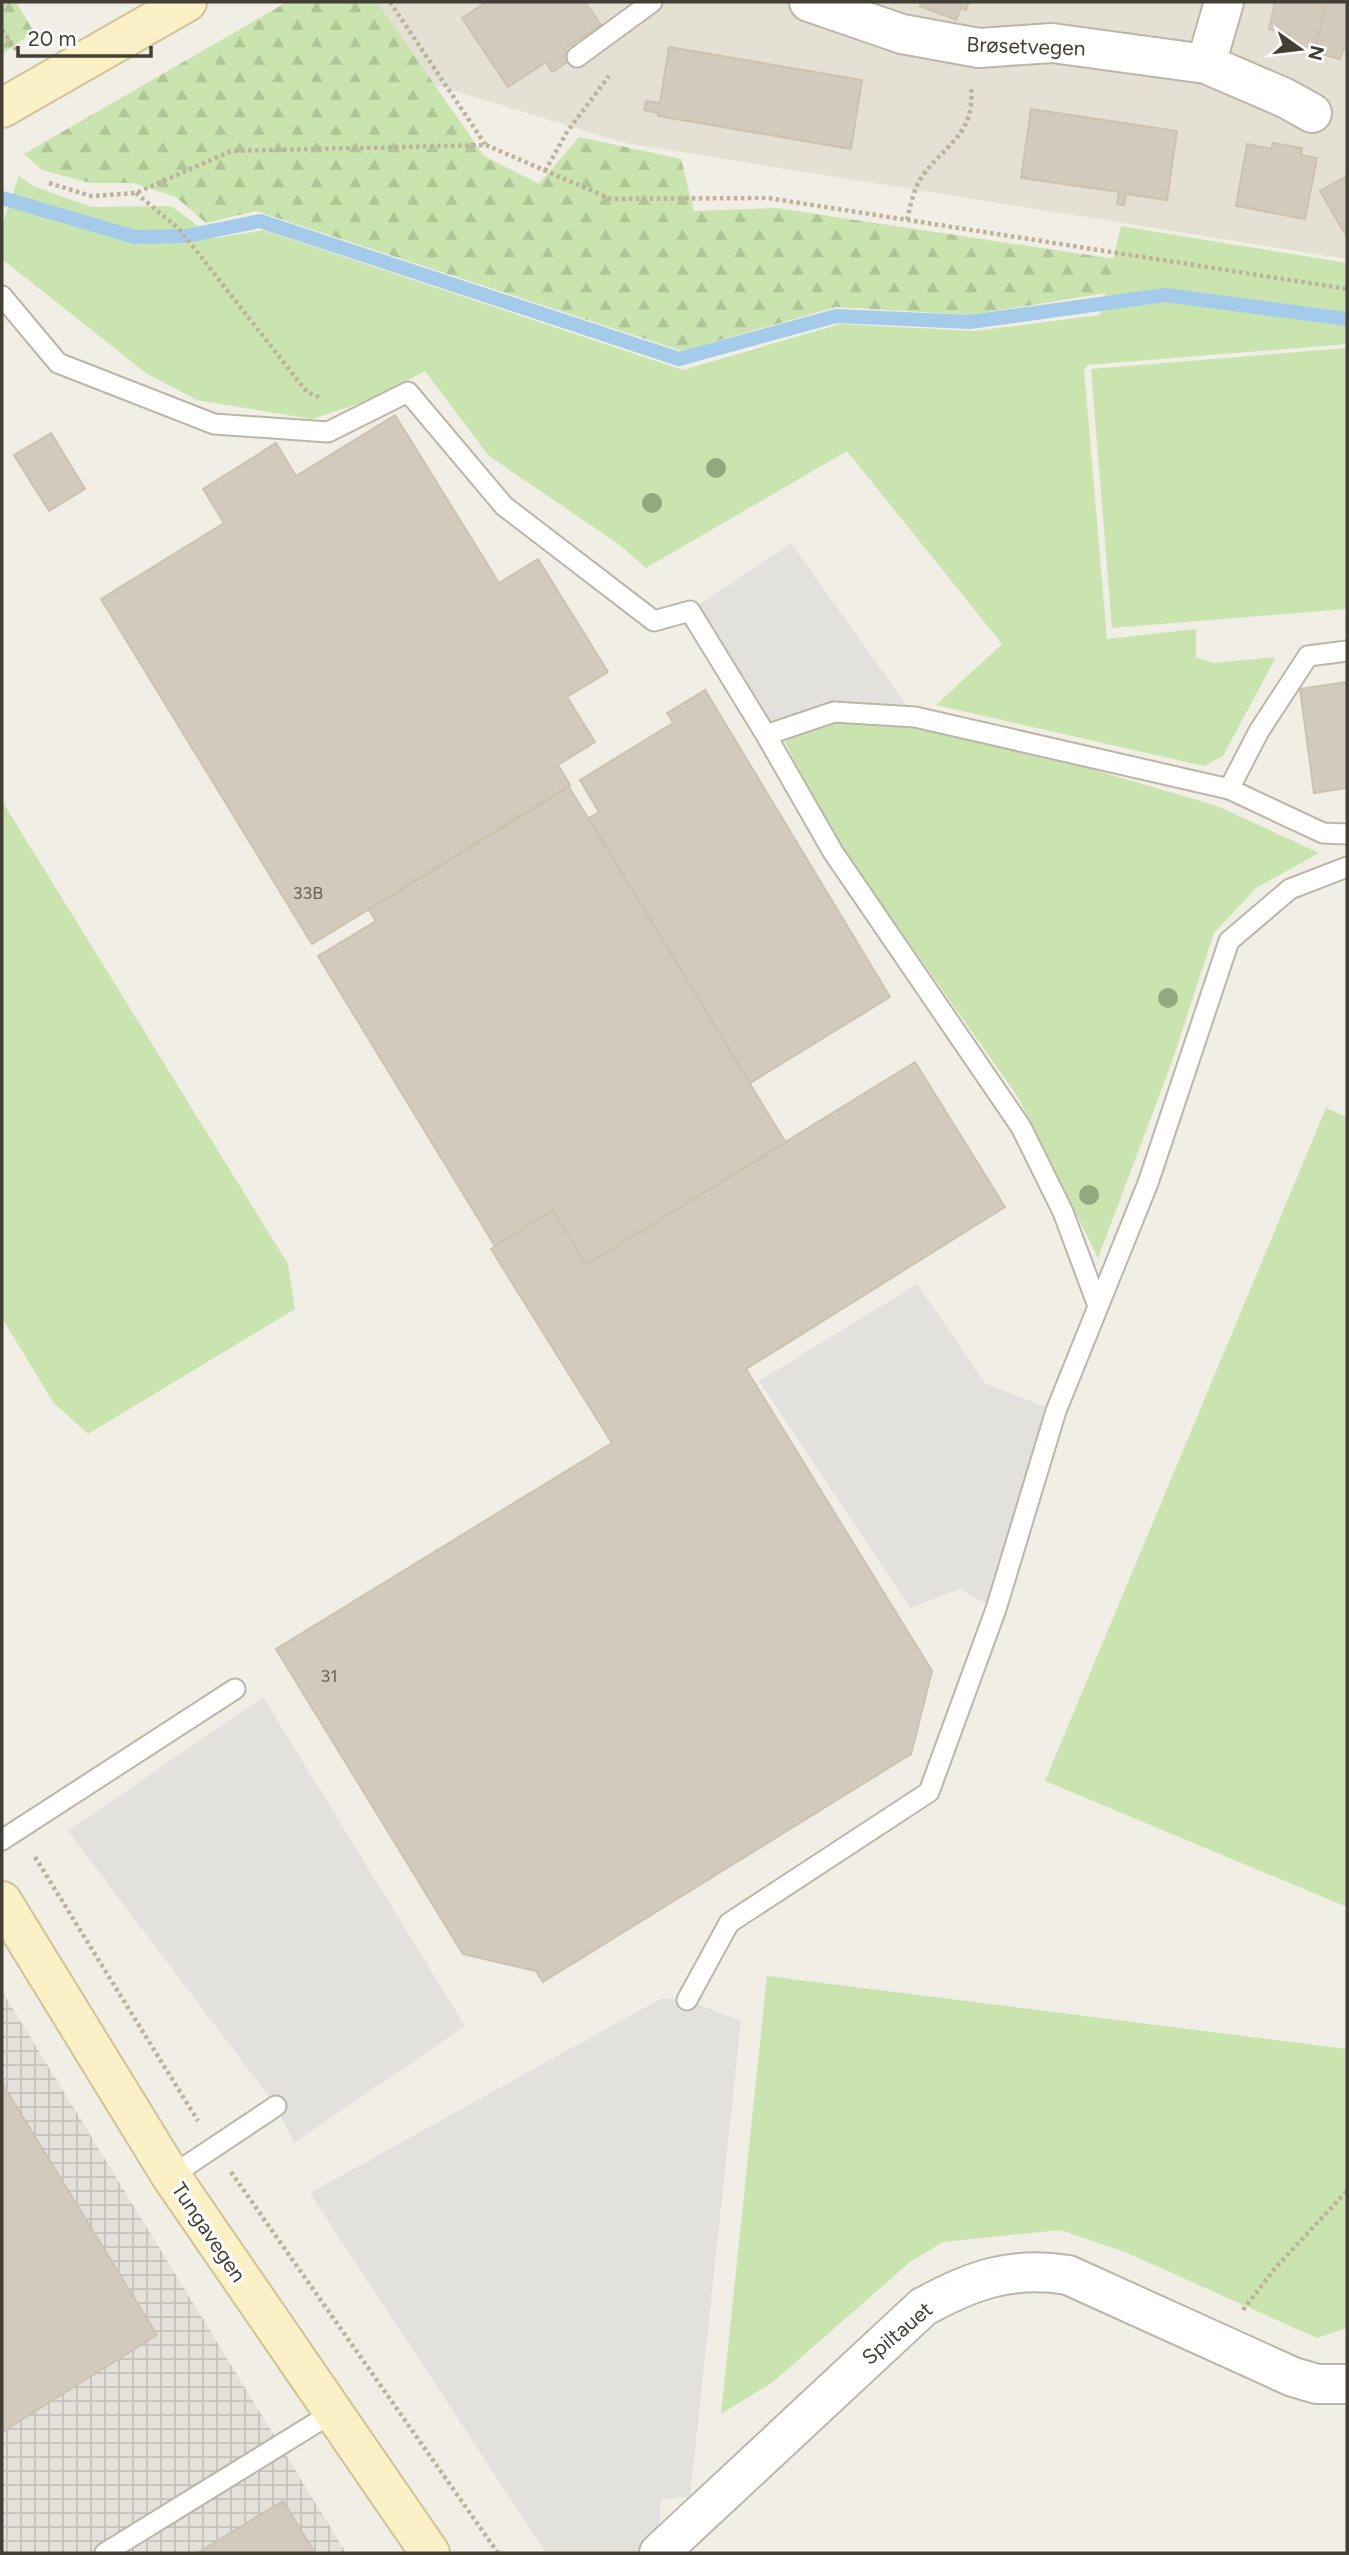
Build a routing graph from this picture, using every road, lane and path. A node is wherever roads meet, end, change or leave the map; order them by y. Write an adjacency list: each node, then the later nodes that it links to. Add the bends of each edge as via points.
1 (187, 2): 12 (street)
2 (390, 2): 14 (path)
3 (652, 2): 6 (lane)
4 (809, 2): 8 (street, Brøsetvegen, via 902,34)
5 (1224, 2): 11 (street)
6 (626, 20): 10 (lane); 15 (path, via 619,57 607,80 567,132)
7 (2, 30): 9 (path)
8 (962, 45): 11 (street, Brøsetvegen, via 1052,43); 18 (path, via 970,83 970,118 951,148 922,175)
9 (21, 57)
10 (577, 57)
11 (1206, 64): 13 (street, Brøsetvegen)
12 (2, 108)
13 (1312, 113)
14 (486, 145): 15 (path); 17 (path, via 232,151)
15 (545, 171): 18 (path, via 611,199 768,198)
16 (49, 183): 17 (path, via 91,197)
17 (136, 193): 21 (path, via 179,229 307,392)
18 (907, 220): 19 (path)
19 (1347, 289)
20 (2, 296): 21 (lane, via 58,363 214,424 328,432)
21 (366, 413): 23 (lane, via 408,392 503,506 654,621 690,611)
22 (1347, 651): 24 (lane, via 1308,656 1258,731)
23 (766, 735): 24 (lane, via 834,712 915,717); 27 (lane, via 833,852 1021,1128 1063,1212)
24 (1229, 789): 25 (lane, via 1323,833)
25 (1347, 834)
26 (1347, 867): 27 (lane, via 1290,889 1229,941 1148,1183)
27 (1098, 1306): 31 (lane, via 1056,1411 996,1609 929,1792 729,1923)
28 (235, 1689): 29 (lane)
29 (10, 1835): 33 (path)
30 (2, 1901): 34 (street, Tungavegen)
31 (687, 2000)
32 (276, 2106): 33 (lane)
33 (213, 2147): 34 (lane); 41 (path)
34 (171, 2176): 38 (street, Tungavegen)
35 (1347, 2191): 36 (path, via 1276,2267 1232,2323)
36 (1223, 2344): 37 (street, Spiltauet, via 1305,2381); 42 (street, Spiltauet, via 1068,2275 1045,2271 1003,2274 962,2285 923,2307)
37 (1347, 2384)
38 (332, 2413): 39 (lane); 40 (street, Tungavegen)
39 (105, 2553)
40 (430, 2553)
41 (498, 2553)
42 (659, 2553)

